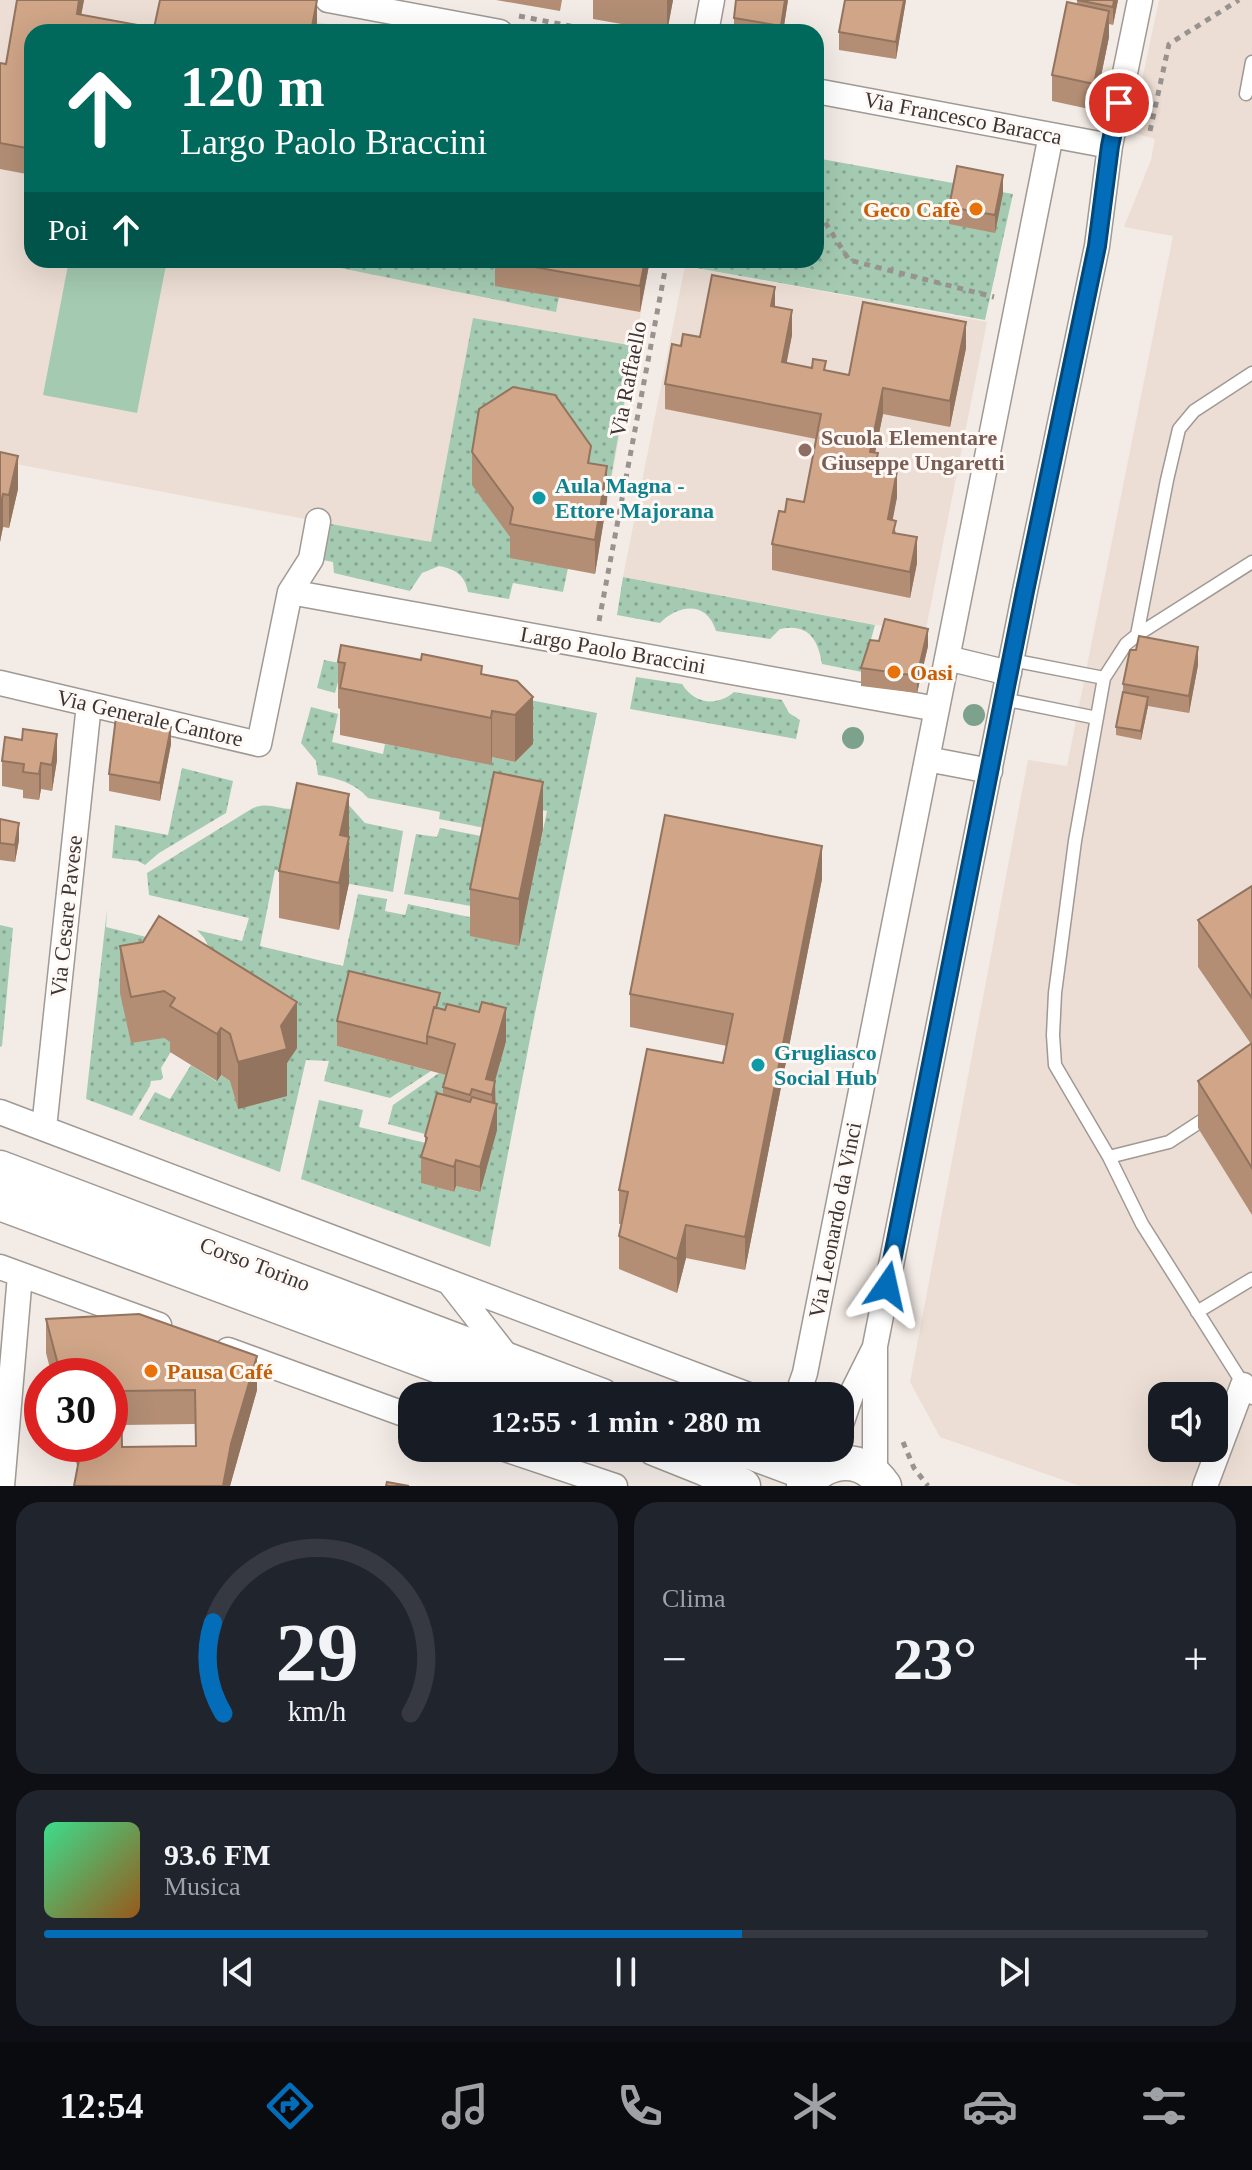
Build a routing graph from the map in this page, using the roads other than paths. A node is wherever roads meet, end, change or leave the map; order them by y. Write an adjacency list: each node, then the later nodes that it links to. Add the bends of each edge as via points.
1 (328, 0): 4 (street)
2 (712, 0): 5 (street)
3 (1140, 0): 10 (street)
4 (457, 24)
5 (708, 24)
6 (1252, 62): 8 (lane)
7 (824, 92): 9 (street, Via Francesco Baracca)
8 (1246, 94)
9 (1051, 135): 10 (street, Via Francesco Baracca); 16 (street)
10 (1110, 146): 17 (street, via 1097,246)
11 (1252, 373): 15 (lane, via 1194,411 1179,429)
12 (318, 521): 14 (street, Via Generale Cantore, via 311,559)
13 (1252, 562): 15 (lane)
14 (290, 592): 21 (street, Via Generale Cantore, via 259,744); 22 (street, Largo Paolo Braccini)
15 (1137, 635): 18 (lane)
16 (947, 658): 17 (street); 22 (street)
17 (1010, 666): 18 (lane); 20 (street)
18 (1104, 678): 23 (lane)
19 (0, 683): 21 (street, Via Generale Cantore)
20 (1003, 699): 23 (lane); 25 (street)
21 (89, 704): 28 (street, Via Cesare Pavese)
22 (937, 709): 24 (street)
23 (1097, 718): 29 (lane, via 1075,841 1053,1035 1055,1065)
24 (927, 759): 25 (street); 43 (street, Via Leonardo da Vinci)
25 (990, 771): 38 (street)
26 (1227, 1104): 29 (lane, via 1169,1142)
27 (0, 1112): 28 (street)
28 (44, 1128): 34 (street)
29 (1109, 1157): 35 (lane, via 1142,1224)
30 (0, 1168): 40 (street, Corso Torino)
31 (0, 1203): 39 (street, Corso Torino)
32 (10, 1271): 36 (street); 52 (street)
33 (1252, 1279): 35 (lane)
34 (449, 1282): 41 (street); 42 (street)
35 (1197, 1312): 45 (lane)
36 (180, 1333)
37 (209, 1343): 46 (street)
38 (875, 1346): 44 (street); 51 (street)
39 (494, 1382)
40 (496, 1382)
41 (503, 1382)
42 (714, 1382)
43 (802, 1382)
44 (854, 1389)
45 (1248, 1391): 55 (street)
46 (398, 1412)
47 (544, 1462): 53 (street)
48 (689, 1462): 54 (street)
49 (793, 1462): 50 (street)
50 (819, 1469): 51 (street, via 852,1464)
51 (879, 1480)
52 (2, 1486)
53 (615, 1486)
54 (743, 1486)
55 (1205, 1486)

